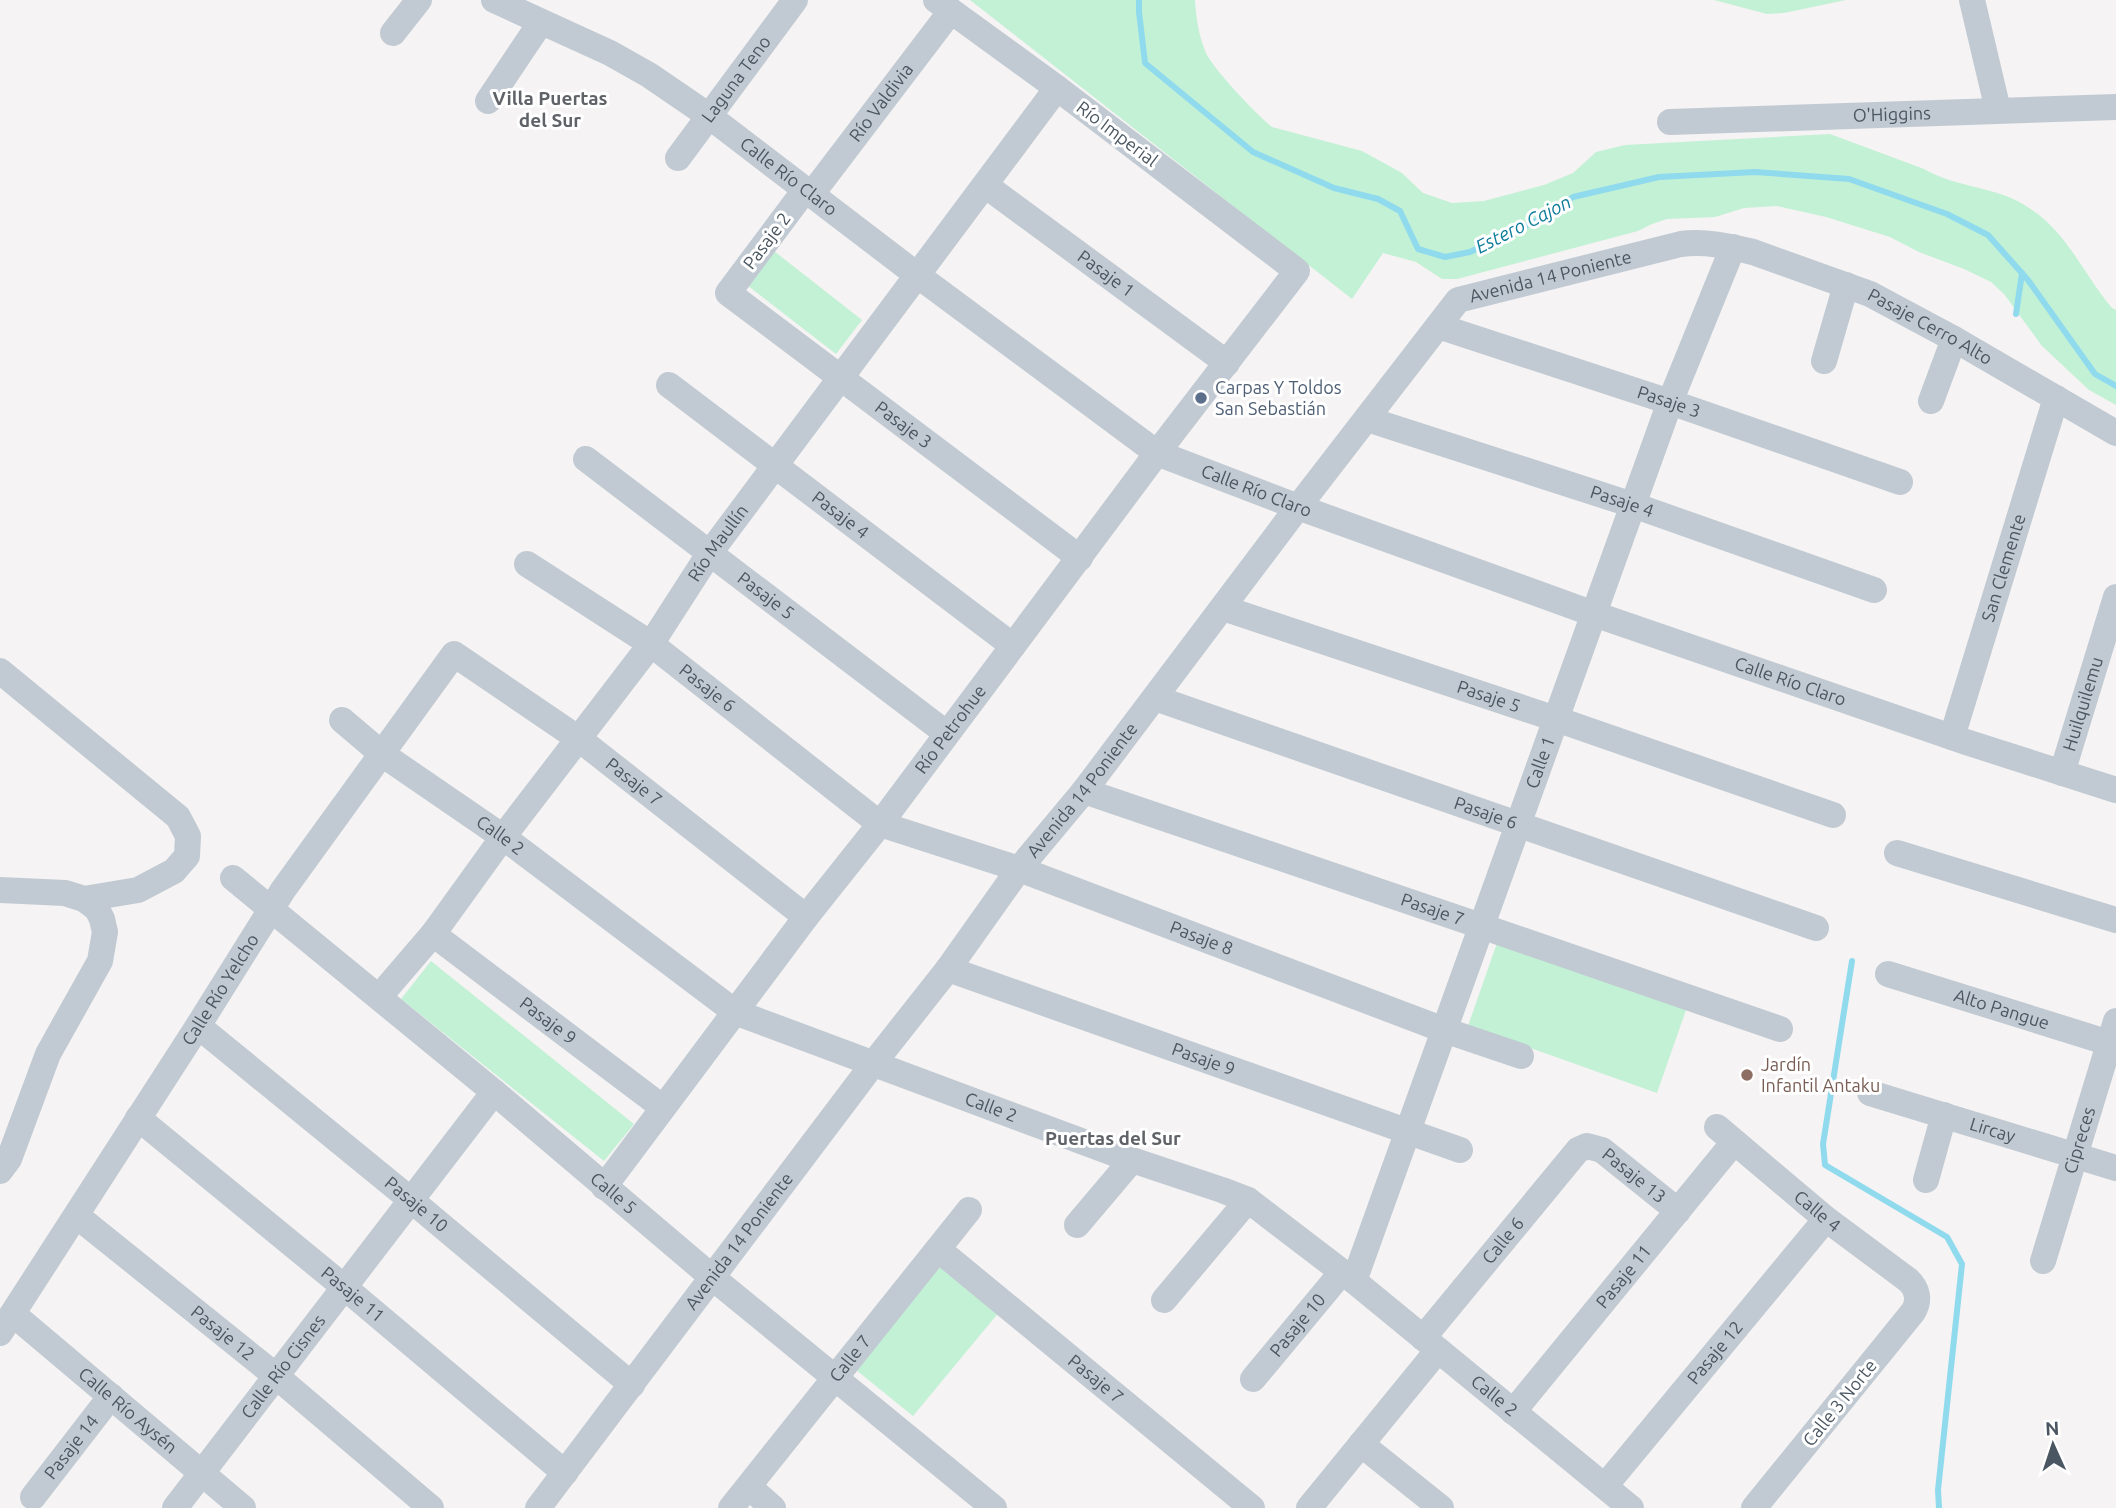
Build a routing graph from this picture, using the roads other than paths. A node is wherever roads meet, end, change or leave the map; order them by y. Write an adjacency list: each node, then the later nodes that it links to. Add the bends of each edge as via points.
1 (419, 0): 7 (street)
2 (494, 0): 6 (street, Calle Río Claro)
3 (795, 0): 12 (street, Laguna Teno)
4 (1972, 0): 11 (street)
5 (944, 6): 8 (street, Río Imperial); 16 (street, Río Valdivia)
6 (541, 22): 9 (street); 12 (street, Calle Río Claro, via 620,58)
7 (393, 33)
8 (1056, 88): 15 (street, Río Maullín); 18 (street, Río Imperial)
9 (488, 102)
10 (2116, 107): 11 (street, O'Higgins)
11 (1998, 110): 13 (street, O'Higgins)
12 (709, 116): 14 (street, Laguna Teno); 16 (street, Calle Río Claro)
13 (1670, 122)
14 (678, 158)
15 (985, 185): 19 (street, Río Maullín); 25 (street, Pasaje 1)
16 (808, 192): 19 (street, Calle Río Claro); 21 (street, Pasaje 2)
17 (1733, 247): 20 (street, Pasaje Cerro Alto); 22 (street, Avenida 14 Poniente, via 1681,244 1458,300); 30 (street, Calle 1)
18 (1297, 271): 25 (street, Río Petrohue)
19 (917, 275): 26 (street, Río Maullín); 33 (street, Calle Río Claro)
20 (1846, 285): 23 (street, Pasaje Cerro Alto); 24 (street)
21 (728, 293): 26 (street, Pasaje 3)
22 (1438, 326): 30 (street, Pasaje 3); 31 (street, Avenida 14 Poniente)
23 (1954, 339): 28 (street, Pasaje Cerro Alto); 29 (street)
24 (1824, 361)
25 (1227, 363): 33 (street, Río Petrohue)
26 (841, 378): 35 (street, Río Maullín); 40 (street, Pasaje 3)
27 (669, 385): 35 (street, Pasaje 4)
28 (2056, 398): 32 (street, Pasaje Cerro Alto); 54 (street, San Clemente)
29 (1931, 401)
30 (1670, 402): 36 (street, Pasaje 3); 37 (street, Calle 1)
31 (1367, 419): 37 (street, Pasaje 4); 38 (street, Avenida 14 Poniente)
32 (2116, 433)
33 (1157, 453): 38 (street, Calle Río Claro); 40 (street, Río Petrohue)
34 (586, 459): 39 (street, Pasaje 5)
35 (775, 466): 39 (street, Río Maullín); 47 (street, Pasaje 4)
36 (1900, 482)
37 (1633, 505): 42 (street, Pasaje 4); 45 (street, Calle 1)
38 (1298, 507): 44 (street, Avenida 14 Poniente); 45 (street, Calle Río Claro)
39 (709, 554): 46 (street, Río Maullín); 53 (street, Pasaje 5)
40 (1080, 558): 47 (street, Río Petrohue)
41 (527, 564): 46 (street, Pasaje 6)
42 (1874, 590)
43 (2116, 597): 57 (street, Huilquilemu)
44 (1223, 608): 50 (street, Avenida 14 Poniente); 51 (street, Pasaje 5)
45 (1594, 614): 51 (street, Calle 1); 54 (street, Calle Río Claro)
46 (651, 644): 55 (street, Río Maullín); 61 (street, Pasaje 6)
47 (1013, 646): 53 (street, Río Petrohue)
48 (454, 654): 55 (street, Pasaje 7); 56 (street, Calle Río Yelcho)
49 (0, 671): 68 (street, via 178,817 188,836 187,856 174,871 138,890)
50 (1155, 698): 59 (street, Avenida 14 Poniente); 62 (street, Pasaje 6)
51 (1556, 719): 60 (street, Pasaje 5); 62 (street, Calle 1)
52 (341, 720): 56 (street, Calle 2)
53 (946, 733): 61 (street, Río Petrohue)
54 (1952, 737): 57 (street, Calle Río Claro)
55 (579, 738): 63 (street, Río Maullín); 70 (street, Pasaje 7)
56 (382, 754): 63 (street, Calle 2); 69 (street, Calle Río Yelcho)
57 (2063, 773): 58 (street, Calle Río Claro)
58 (2116, 790)
59 (1083, 791): 65 (street, Avenida 14 Poniente); 72 (street, Pasaje 7)
60 (1833, 816)
61 (880, 824): 65 (street, Pasaje 8); 70 (street, Río Petrohue)
62 (1518, 824): 72 (street, Calle 1); 73 (street, Pasaje 6)
63 (503, 837): 74 (street, Río Maullín); 78 (street, Calle 2)
64 (1897, 853): 71 (street)
65 (1019, 869): 75 (street, Avenida 14 Poniente); 81 (street, Pasaje 8)
66 (233, 878): 69 (street, Calle 5)
67 (0, 890): 68 (street, via 65,893)
68 (84, 899): 97 (street, via 102,919 105,932 100,961 48,1054 9,1159)
69 (272, 909): 77 (street, Calle 5); 79 (street, Calle Río Yelcho)
70 (806, 917): 78 (street, Río Petrohue)
71 (2116, 920)
72 (1481, 926): 80 (street, Pasaje 7); 81 (street, Calle 1)
73 (1816, 928)
74 (433, 934): 77 (street, Río Maullín); 87 (street, Pasaje 9)
75 (948, 970): 84 (street, Avenida 14 Poniente); 90 (street, Pasaje 9)
76 (1888, 974): 82 (street, Alto Pangue)
77 (379, 997): 85 (street, Calle 5)
78 (735, 1012): 84 (street, Calle 2); 87 (street, Río Petrohue)
79 (198, 1026): 89 (street, Calle Río Yelcho); 100 (street, Pasaje 10)
80 (1780, 1029)
81 (1444, 1030): 83 (street, Pasaje 8); 90 (street, Calle 1)
82 (2114, 1037): 94 (street, Cipreces)
83 (1521, 1056)
84 (873, 1064): 95 (street, Calle 2); 110 (street, Avenida 14 Poniente)
85 (494, 1093): 99 (street, Calle 5); 100 (street, Calle Río Cisnes)
86 (1870, 1093): 88 (street, Lircay)
87 (662, 1107): 99 (street, Río Petrohue)
88 (1944, 1115): 94 (street, Lircay); 98 (street)
89 (138, 1118): 104 (street, Calle Río Yelcho); 111 (street, Pasaje 11)
90 (1408, 1131): 93 (street, Pasaje 9); 109 (street, Calle 1)
91 (1726, 1135): 103 (street, Pasaje 11); 105 (street, Calle 4)
92 (1587, 1146): 103 (street, Pasaje 13, via 1602,1150); 115 (street, Calle 6, via 1574,1154)
93 (1460, 1150)
94 (2075, 1156): 96 (street, Lircay); 108 (street, Cipreces)
95 (1132, 1160): 101 (street, Calle 2); 106 (street)
96 (2116, 1168)
97 (0, 1171)
98 (1926, 1180)
99 (604, 1187): 110 (street, Calle 5)
100 (411, 1200): 111 (street, Calle Río Cisnes); 119 (street, Pasaje 10)
101 (1248, 1200): 109 (street, Calle 2); 113 (street)
102 (969, 1210): 107 (street, Calle 7)
103 (1678, 1211): 121 (street, Pasaje 11)
104 (77, 1216): 114 (street, Calle Río Yelcho); 116 (street, Pasaje 12)
105 (1826, 1219): 112 (street, Calle 4, via 1908,1280); 125 (street, Pasaje 12)
106 (1077, 1225)
107 (939, 1250): 117 (street, Calle 7); 135 (street, Pasaje 7)
108 (2043, 1261)
109 (1348, 1276): 115 (street, Calle 2); 118 (street, Pasaje 10)
110 (713, 1278): 117 (street, Calle 5); 119 (street, Avenida 14 Poniente)
111 (344, 1287): 116 (street, Calle Río Cisnes); 124 (street, Pasaje 11)
112 (1917, 1294): 139 (street, Calle 3 Norte, via 1917,1307)
113 (1164, 1300)
114 (6, 1324): 120 (street, Calle Río Aysén)
115 (1431, 1344): 121 (street, Calle 2); 122 (street, Calle 6)
116 (276, 1376): 123 (street, Calle Río Cisnes); 130 (street, Pasaje 12)
117 (835, 1378): 126 (street, Calle 7); 134 (street, Calle 5)
118 (1253, 1379)
119 (632, 1385): 124 (street, Avenida 14 Poniente)
120 (111, 1396): 123 (street, Calle Río Aysén); 127 (street, Pasaje 14)
121 (1513, 1412): 125 (street, Calle 2)
122 (1361, 1444): 136 (street, Calle 6); 137 (street)
123 (201, 1473): 128 (street, Calle Río Cisnes); 129 (street, Calle Río Aysén)
124 (565, 1473): 131 (street, Avenida 14 Poniente)
125 (1605, 1486): 138 (street, Calle 2)
126 (749, 1487): 132 (street, Calle 7); 133 (street)
127 (33, 1497)
128 (175, 1508)
129 (243, 1508)
130 (431, 1508)
131 (538, 1508)
132 (731, 1508)
133 (773, 1508)
134 (994, 1508)
135 (1252, 1508)
136 (1309, 1508)
137 (1441, 1508)
138 (1631, 1508)
139 (1754, 1508)

